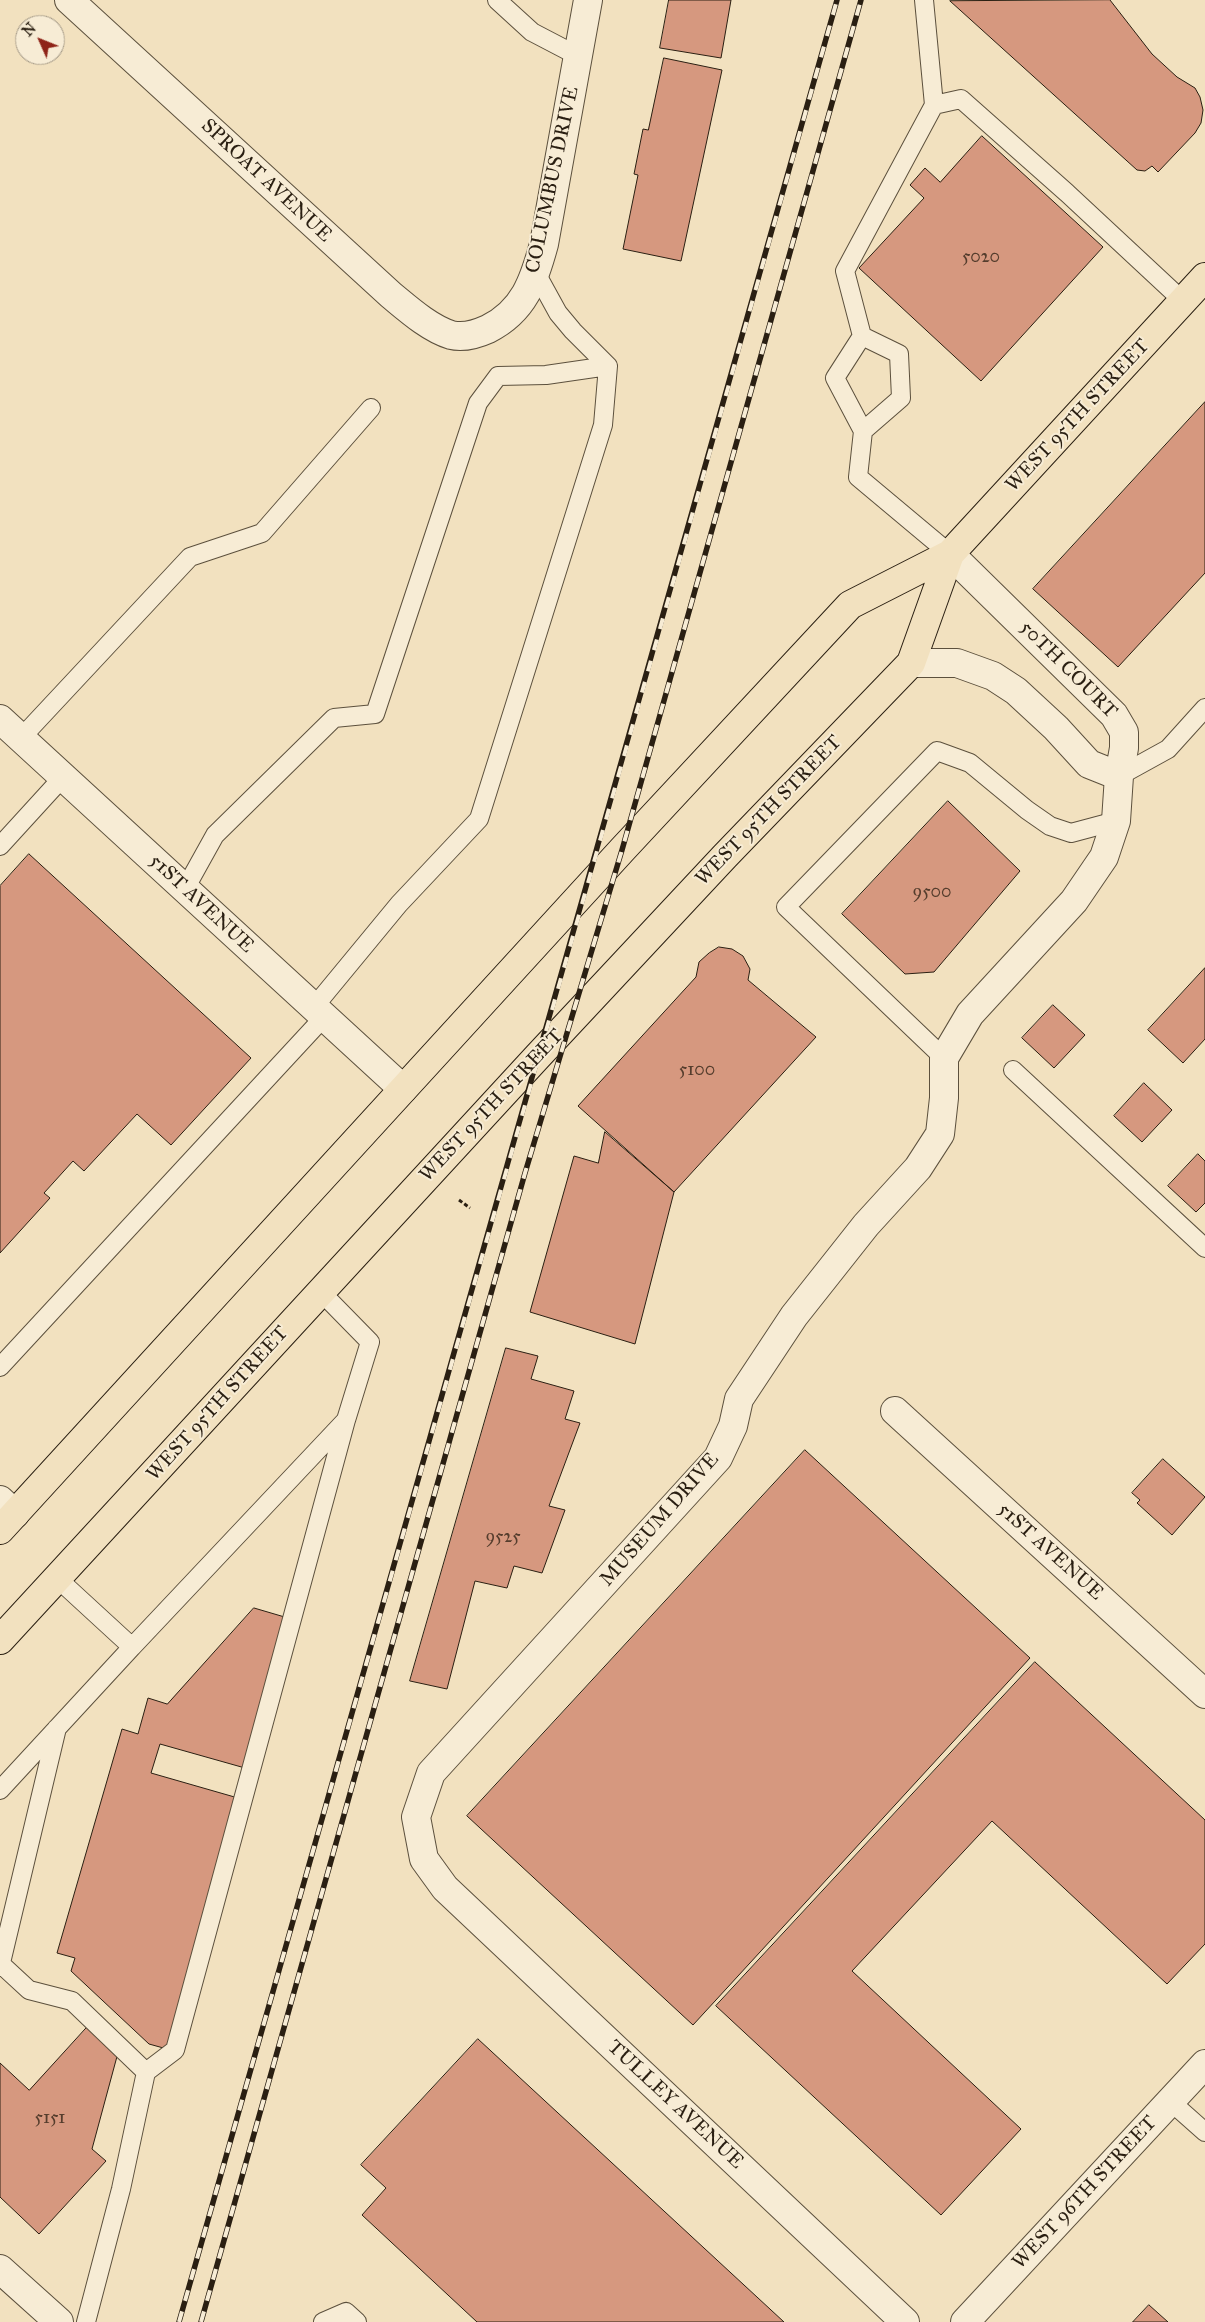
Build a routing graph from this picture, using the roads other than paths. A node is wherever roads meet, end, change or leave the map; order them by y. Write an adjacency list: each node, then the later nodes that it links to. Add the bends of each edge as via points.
1 (68, 0): 10 (street, SPROAT AVENUE, via 390,295 418,317 452,335)
2 (497, 0): 5 (lane, via 532,32)
3 (588, 0): 5 (street, COLUMBUS DRIVE)
4 (924, 0): 6 (lane)
5 (578, 56): 7 (street, COLUMBUS DRIVE)
6 (934, 105): 9 (lane, via 961,99); 11 (lane, via 845,271)
7 (536, 273): 10 (street, COLUMBUS DRIVE, via 522,301 504,321); 12 (lane, via 558,313)
8 (1205, 277): 9 (main road, WEST 95TH STREET)
9 (1183, 301): 15 (main road, WEST 95TH STREET)
10 (476, 335)
11 (862, 336): 14 (lane, via 835,378); 14 (lane, via 899,354 901,398)
12 (608, 366): 24 (lane, via 546,375 498,376 478,403 375,714 334,718 215,835); 25 (lane, via 603,425 479,820 400,904)
13 (371, 408): 19 (lane, via 262,533 190,557)
14 (863, 431): 15 (lane, via 858,477)
15 (950, 554): 16 (main road, WEST 95TH STREET); 20 (street, 50TH COURT, via 1114,715 1124,732); 28 (main road, WEST 95TH STREET, via 850,605)
16 (911, 663): 20 (street, via 957,663 993,676 1016,691 1089,764); 30 (main road, WEST 95TH STREET, via 725,856)
17 (1205, 708): 20 (lane, via 1168,749)
18 (0, 719): 19 (street, 51ST AVENUE)
19 (21, 738): 21 (street, 51ST AVENUE)
20 (1119, 776): 22 (street, 50TH COURT)
21 (63, 777): 23 (lane); 24 (street, 51ST AVENUE)
22 (1116, 821): 26 (street, 50TH COURT, via 1104,856 1074,901 970,1014); 26 (lane, via 1071,832 1050,826 970,763 937,751 786,907)
23 (0, 846)
24 (185, 889): 25 (street, 51ST AVENUE)
25 (319, 1012): 28 (street, 51ST AVENUE); 31 (lane)
26 (944, 1058): 41 (street, MUSEUM DRIVE, via 940,1134 918,1168 866,1225 794,1316 739,1399 733,1426 718,1458 431,1774 416,1817 424,1859)
27 (1013, 1070): 29 (lane)
28 (403, 1089): 34 (main road, WEST 95TH STREET)
29 (1205, 1248)
30 (321, 1292): 33 (lane, via 370,1342); 35 (main road, WEST 95TH STREET)
31 (0, 1367)
32 (894, 1410): 38 (street, 51ST AVENUE)
33 (346, 1420): 37 (lane); 44 (lane, via 175,2050)
34 (5, 1515)
35 (58, 1579): 36 (main road, WEST 95TH STREET); 37 (lane)
36 (0, 1640)
37 (132, 1647): 39 (lane)
38 (1205, 1694)
39 (57, 1728): 40 (lane); 42 (lane)
40 (0, 1790)
41 (445, 1888): 52 (street, TULLEY AVENUE)
42 (1, 1966): 44 (lane, via 29,1990 72,2001)
43 (1205, 2064): 45 (street, WEST 96TH STREET)
44 (146, 2072): 49 (lane, via 121,2189)
45 (1170, 2101): 46 (lane); 53 (street, WEST 96TH STREET)
46 (1205, 2132)
47 (0, 2269): 48 (street)
48 (55, 2321)
49 (86, 2322)
50 (323, 2322): 51 (lane, via 346,2312)
51 (356, 2322)
52 (905, 2322)
53 (965, 2322)

